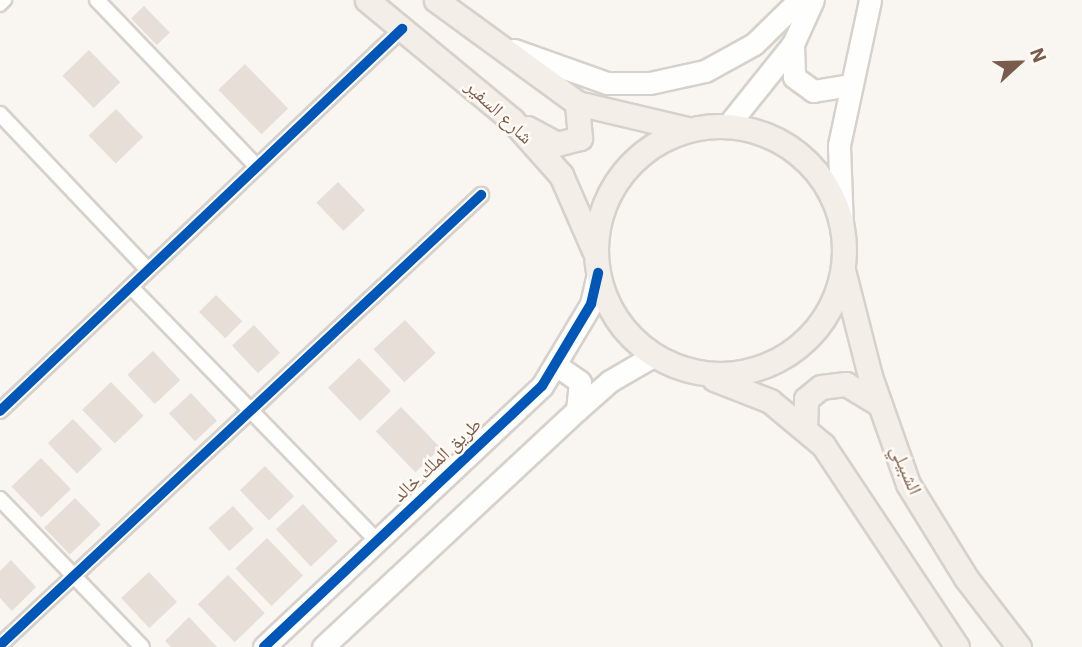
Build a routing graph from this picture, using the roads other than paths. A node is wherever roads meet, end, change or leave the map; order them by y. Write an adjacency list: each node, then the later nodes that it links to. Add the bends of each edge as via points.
1 (97, 0): 16 (street)
2 (367, 0): 7 (main road, شارع السفير)
3 (436, 0): 8 (main road)
4 (799, 0): 8 (street, via 742,51 705,71 650,83 607,83 552,67)
5 (813, 0): 9 (street)
6 (870, 0): 10 (street)
7 (402, 29): 13 (main road, شارع السفير); 16 (street)
8 (482, 37): 11 (main road)
9 (793, 44): 10 (street, via 794,77 813,91); 14 (street)
10 (850, 85): 18 (street, via 839,145)
11 (577, 103): 13 (main road, via 580,138 557,145); 15 (main road)
12 (0, 114): 20 (street)
13 (512, 120): 19 (main road, شارع السفير, via 561,174)
14 (728, 125): 15 (main road); 18 (main road, via 768,135 803,157 828,189)
15 (687, 129): 19 (main road, via 649,146 619,175 601,212)
16 (257, 167): 20 (street)
17 (481, 195): 29 (street)
18 (842, 228): 21 (main road)
19 (596, 263): 23 (main road, via 602,293 623,329); 24 (street, طريق الملك خالد, via 591,304)
20 (148, 270): 22 (street)
21 (843, 270): 25 (main road, via 830,309 806,341 772,364 732,375); 26 (main road, الشبيلي)
22 (131, 287): 28 (street); 29 (street)
23 (653, 356): 25 (main road); 27 (street, via 610,381)
24 (556, 365): 27 (street, via 580,382); 32 (street, طريق الملك خالد, via 542,386)
25 (691, 372): 30 (main road, via 771,401)
26 (879, 404): 30 (main road, via 846,384 821,387 806,399); 39 (main road, الشبيلي, via 908,484 966,578)
27 (577, 410): 37 (street)
28 (0, 411)
29 (250, 411): 32 (street); 33 (street)
30 (805, 429): 38 (main road, via 823,445)
31 (0, 499): 33 (street)
32 (377, 541): 36 (street, طريق الملك خالد)
33 (74, 576): 34 (street); 35 (street)
34 (0, 645)
35 (142, 647)
36 (264, 647)
37 (324, 647)
38 (957, 647)
39 (1019, 647)

